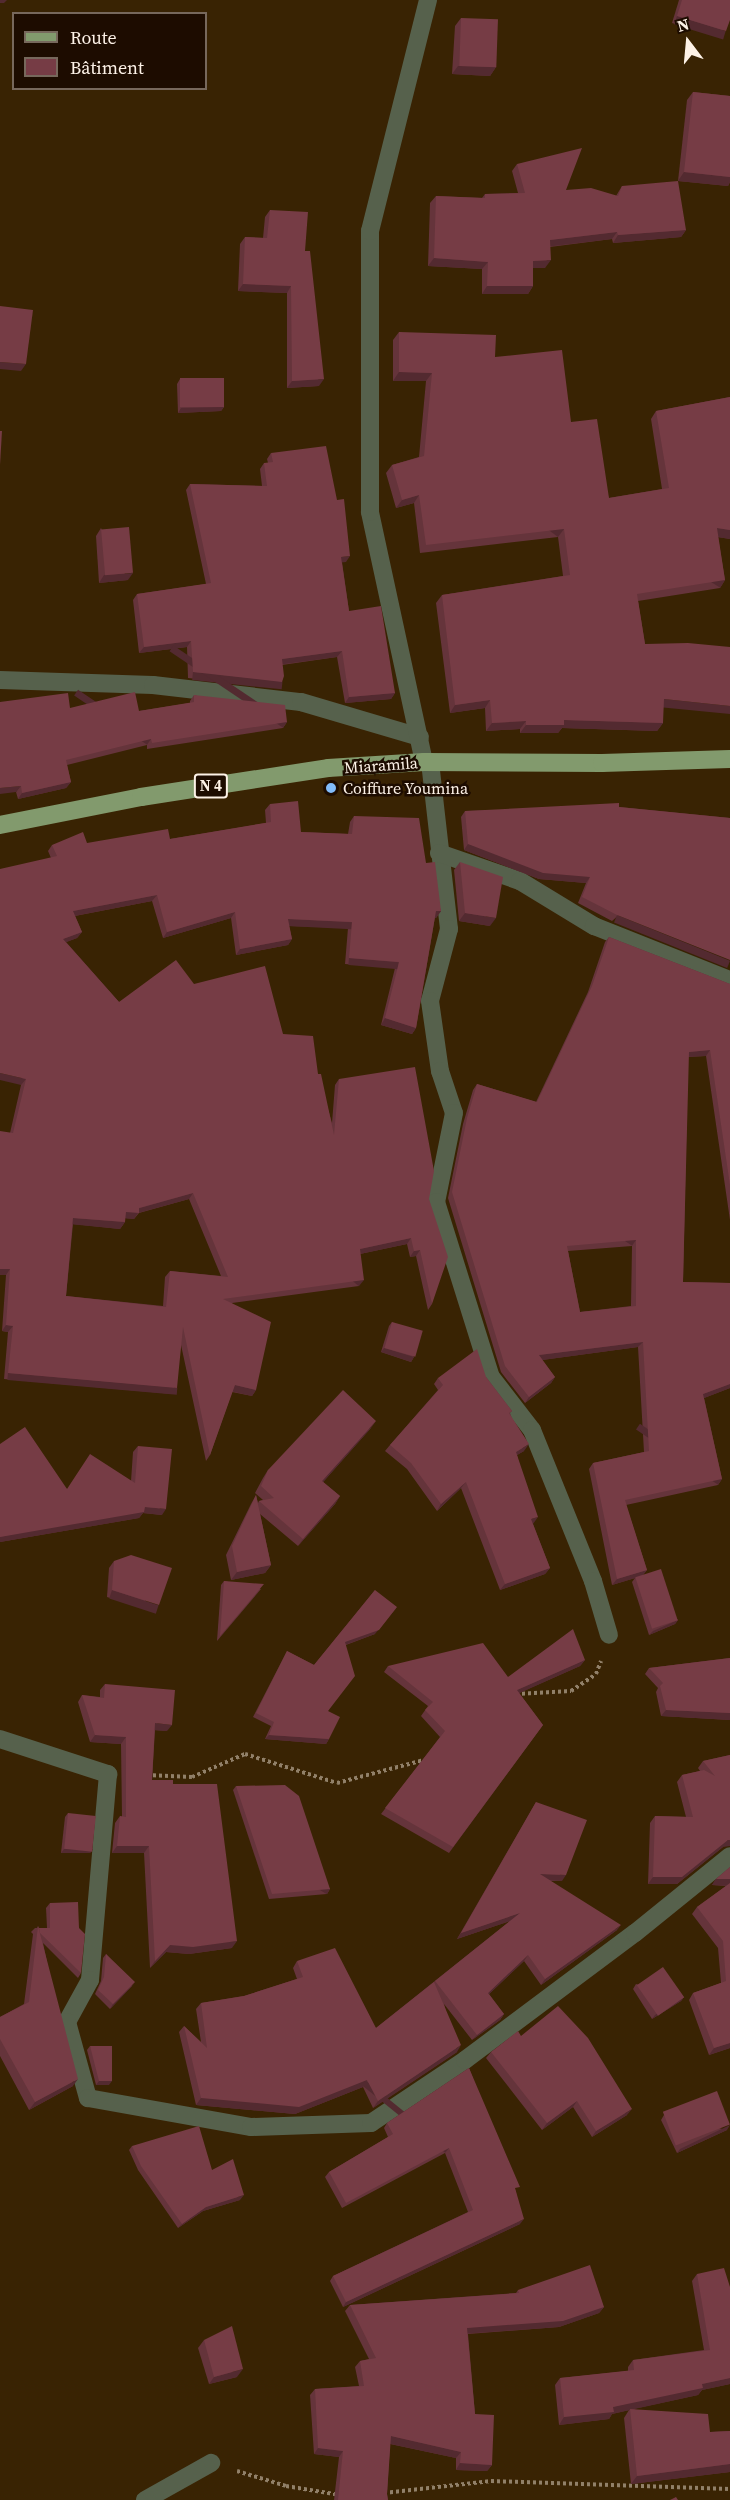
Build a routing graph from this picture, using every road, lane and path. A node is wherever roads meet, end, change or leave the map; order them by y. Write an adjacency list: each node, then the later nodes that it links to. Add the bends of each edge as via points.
1 (428, 0): 3 (street, via 370,231 370,512)
2 (0, 680): 3 (street, via 153,685 301,702)
3 (420, 736): 5 (street)
4 (730, 759): 5 (main road, Miaramila / N 4)
5 (427, 762): 6 (main road, Miaramila / N 4, via 327,768 130,799); 7 (street)
6 (0, 825)
7 (439, 853): 8 (street, via 520,881 594,926); 9 (street, via 448,929 430,1001 440,1071 454,1113 436,1202 491,1377 532,1430 593,1581)
8 (730, 980)
9 (609, 1635): 10 (path, via 596,1674 571,1691)
10 (513, 1694)
11 (0, 1739): 13 (street)
12 (428, 1758): 13 (path, via 337,1783 245,1754 192,1777)
13 (108, 1774): 14 (street, via 90,1980 67,2022 88,2098 251,2127 371,2123 465,2060 635,1933)
14 (730, 1856)
15 (211, 2463): 18 (path, via 286,2486); 19 (street)
16 (730, 2489): 17 (path, via 491,2481)
17 (373, 2494)
18 (349, 2497)
19 (146, 2500)

